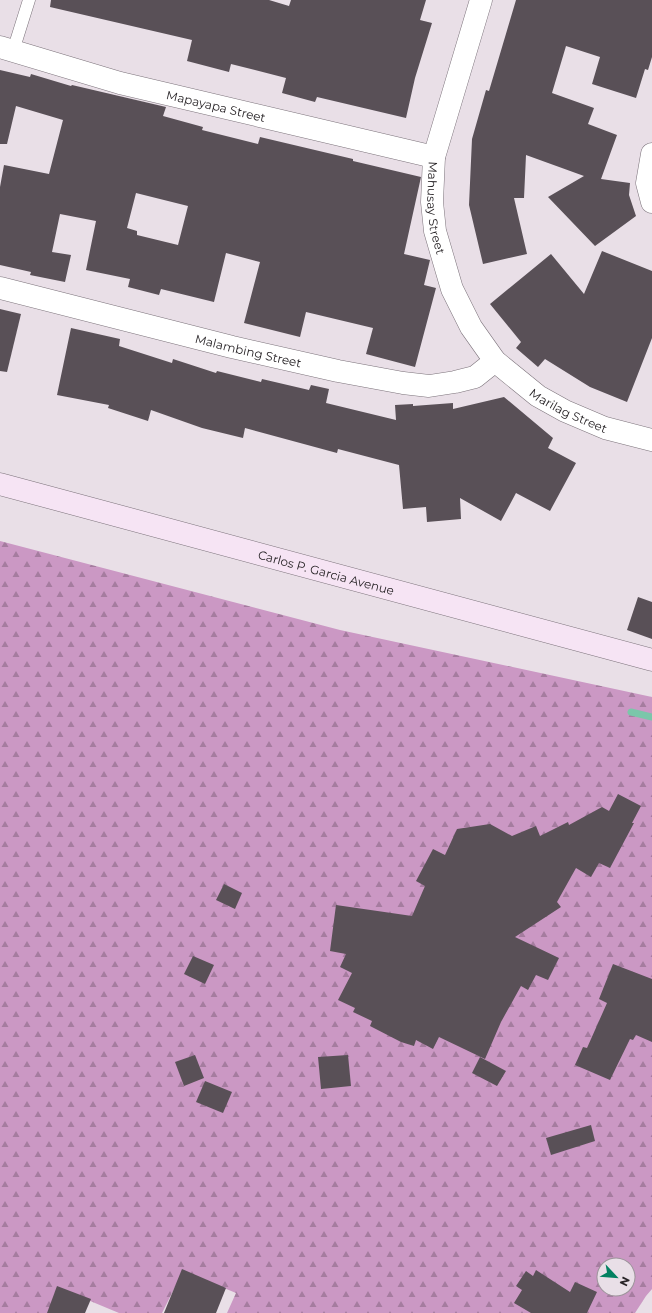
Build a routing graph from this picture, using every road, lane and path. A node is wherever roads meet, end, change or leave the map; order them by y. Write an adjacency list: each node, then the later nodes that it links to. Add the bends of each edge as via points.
1 (29, 0): 3 (lane)
2 (481, 0): 5 (street, Mahusay Street)
3 (7, 49): 5 (street, Mapayapa Street, via 120,83)
4 (652, 154): 6 (street, via 647,183)
5 (434, 157): 8 (street, Mahusay Street, via 432,202 435,231 442,258 452,289 471,327)
6 (652, 202)
7 (0, 288): 8 (street, Malambing Street, via 232,347 403,383 429,386 455,382 475,377)
8 (495, 361): 9 (street, Marilag Street, via 538,396 565,411 605,428)
9 (652, 440)
10 (0, 484): 11 (main road, Carlos P. Garcia Avenue)
11 (652, 660)

